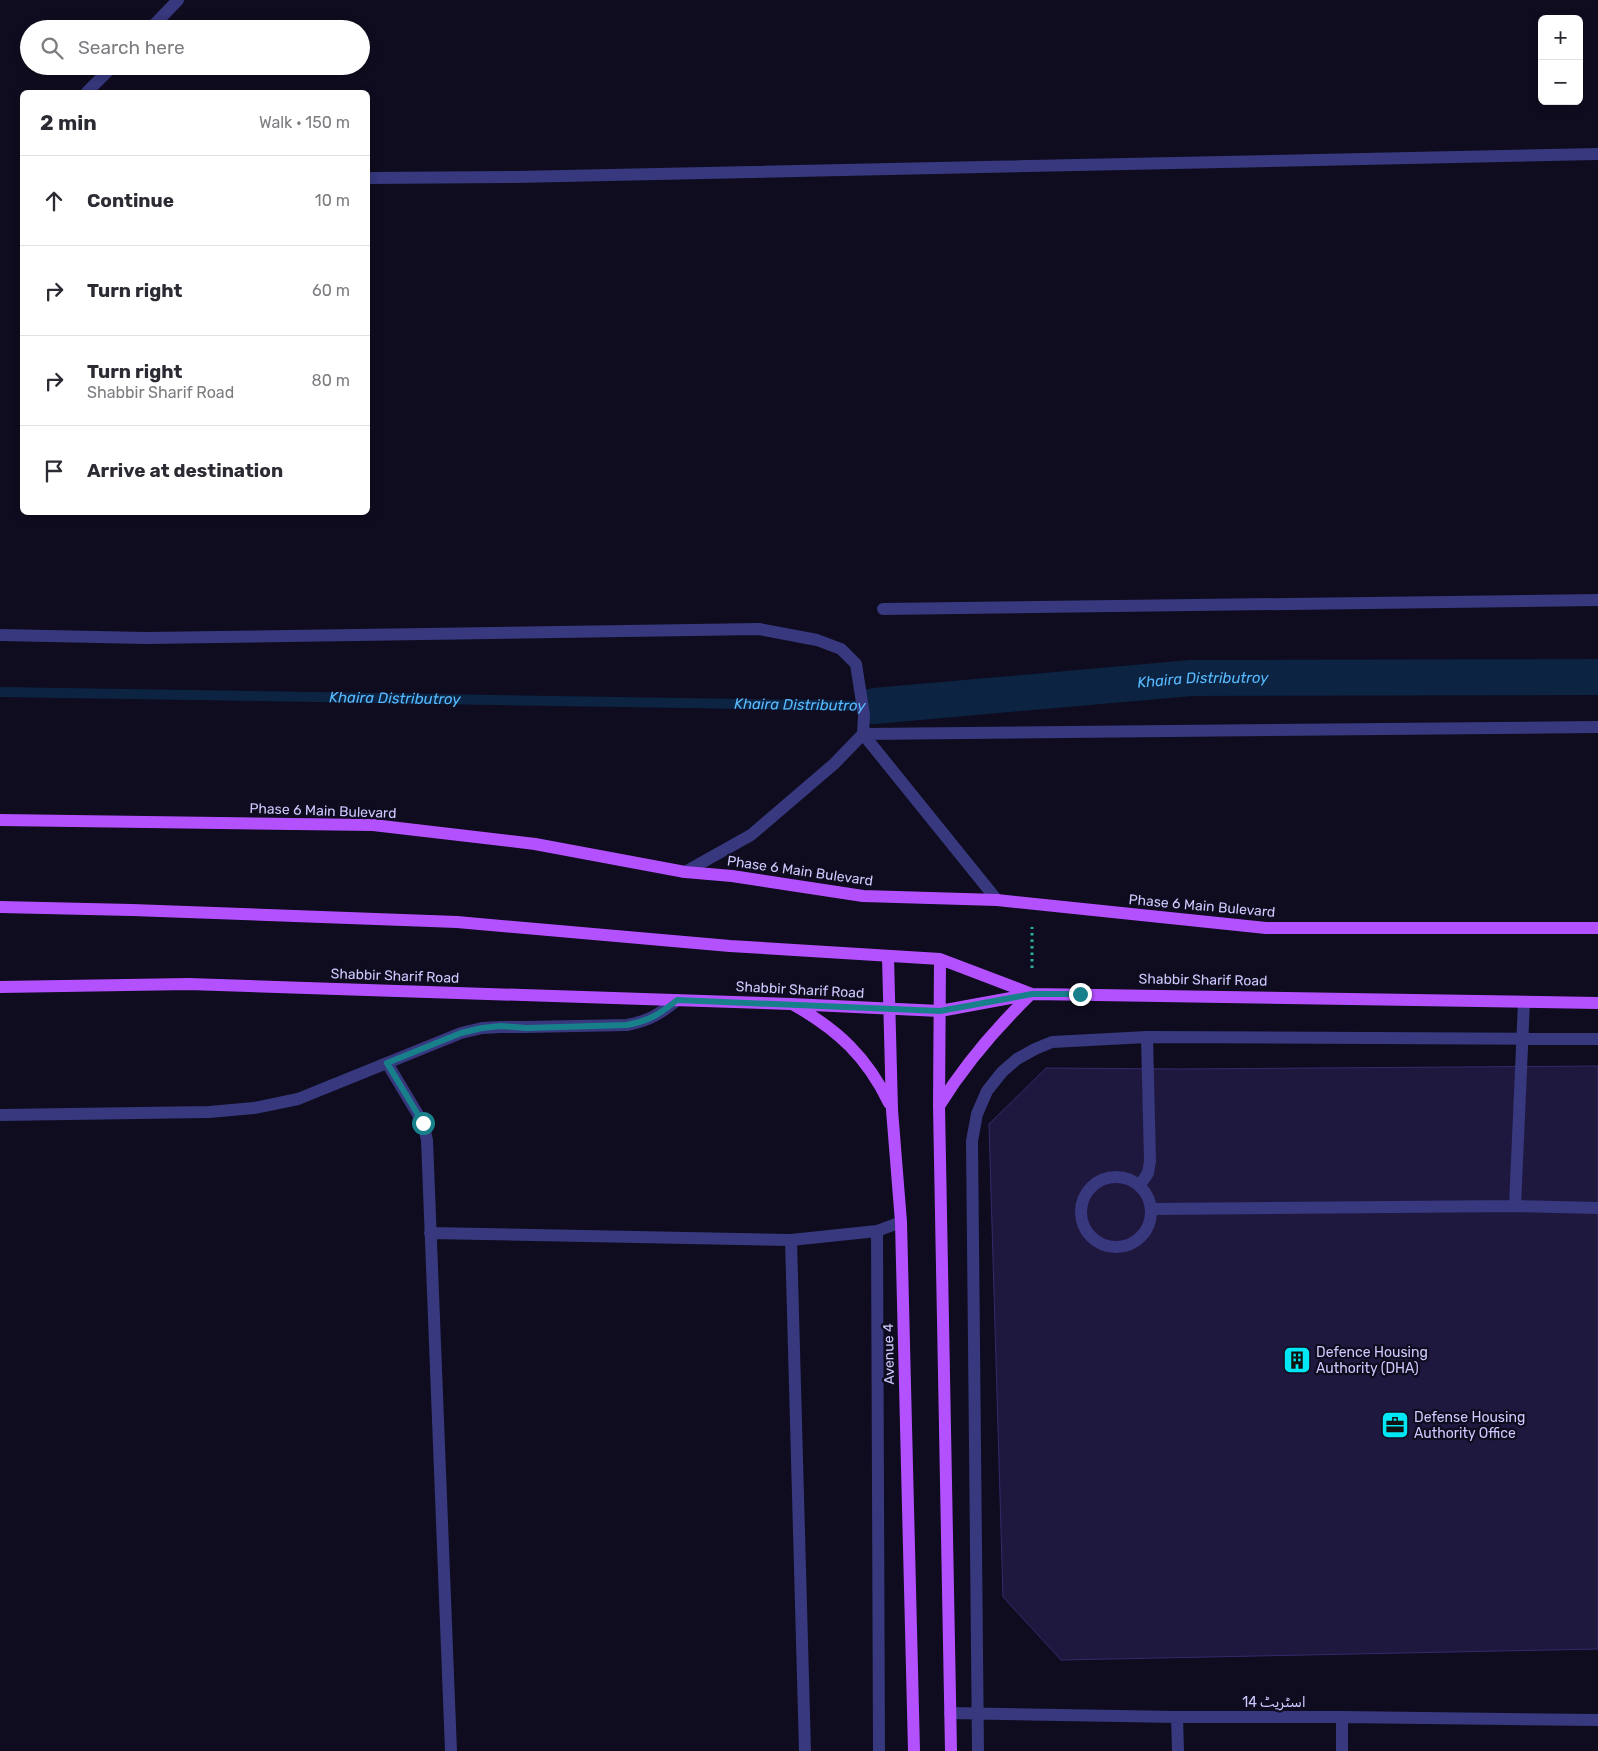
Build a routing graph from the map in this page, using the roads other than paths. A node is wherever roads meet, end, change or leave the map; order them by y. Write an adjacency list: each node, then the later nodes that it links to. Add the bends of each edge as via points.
1 (178, 0): 2 (street)
2 (159, 20)
3 (103, 75): 4 (street)
4 (89, 90)
5 (1598, 154): 6 (street)
6 (370, 178)
7 (1598, 600): 8 (street)
8 (883, 609)
9 (0, 635): 11 (street, via 146,638 759,629 817,640 841,649 856,664 864,715)
10 (1598, 728): 11 (street)
11 (863, 734): 13 (street, via 834,764 751,835); 14 (street)
12 (0, 820): 13 (main road, Phase 6 Main Bulevard, via 372,825 536,844)
13 (685, 872): 14 (main road, Phase 6 Main Bulevard, via 863,896)
14 (997, 900): 16 (main road, Phase 6 Main Bulevard, via 1266,928)
15 (0, 908): 17 (main road, via 152,910 457,922)
16 (1598, 928)
17 (888, 957): 18 (main road); 25 (main road, Avenue 4)
18 (940, 959): 20 (main road); 26 (main road)
19 (0, 988): 21 (main road, Shabbir Sharif Road, via 189,984)
20 (1032, 994): 22 (main road, Shabbir Sharif Road); 26 (main road, Shabbir Sharif Road); 31 (main road, via 985,1043)
21 (677, 1000): 24 (main road, Shabbir Sharif Road); 30 (street, via 643,1022 482,1028 461,1033)
22 (1524, 1002): 23 (main road, Shabbir Sharif Road); 29 (street)
23 (1598, 1003)
24 (791, 1004): 25 (main road, Shabbir Sharif Road); 32 (main road, via 836,1032 854,1049 870,1067)
25 (889, 1009): 26 (main road, Shabbir Sharif Road); 32 (main road, Avenue 4)
26 (940, 1011): 31 (main road)
27 (1147, 1037): 29 (street); 34 (street, via 1150,1161 1148,1173); 43 (street, via 1052,1042 1035,1048 1002,1072 977,1114 972,1141)
28 (1598, 1039): 29 (street)
29 (1522, 1040): 35 (street)
30 (387, 1063): 33 (street, via 298,1099 254,1108 209,1112); 40 (street, via 423,1123 427,1140)
31 (939, 1106): 42 (main road)
32 (892, 1110): 38 (main road, Avenue 4)
33 (0, 1115)
34 (1140, 1185): 37 (street); 37 (street, via 1122,1177 1103,1178 1087,1191 1080,1209 1084,1228 1097,1243 1116,1248 1135,1243 1148,1228)
35 (1515, 1206): 36 (street); 37 (street)
36 (1598, 1208)
37 (1152, 1210)
38 (901, 1222): 39 (street); 50 (main road, Avenue 4)
39 (877, 1231): 41 (street); 49 (street)
40 (430, 1233): 41 (street); 47 (street)
41 (791, 1240): 48 (street)
42 (950, 1712): 43 (street, اسٹریٹ 14); 51 (main road)
43 (977, 1714): 45 (street, اسٹریٹ 14); 52 (street)
44 (1342, 1716): 45 (street, اسٹریٹ 14); 46 (street, اسٹریٹ 14); 54 (street)
45 (1177, 1717): 53 (street)
46 (1598, 1720)
47 (452, 1751)
48 (805, 1751)
49 (879, 1751)
50 (914, 1751)
51 (951, 1751)
52 (978, 1751)
53 (1178, 1751)
54 (1342, 1751)

